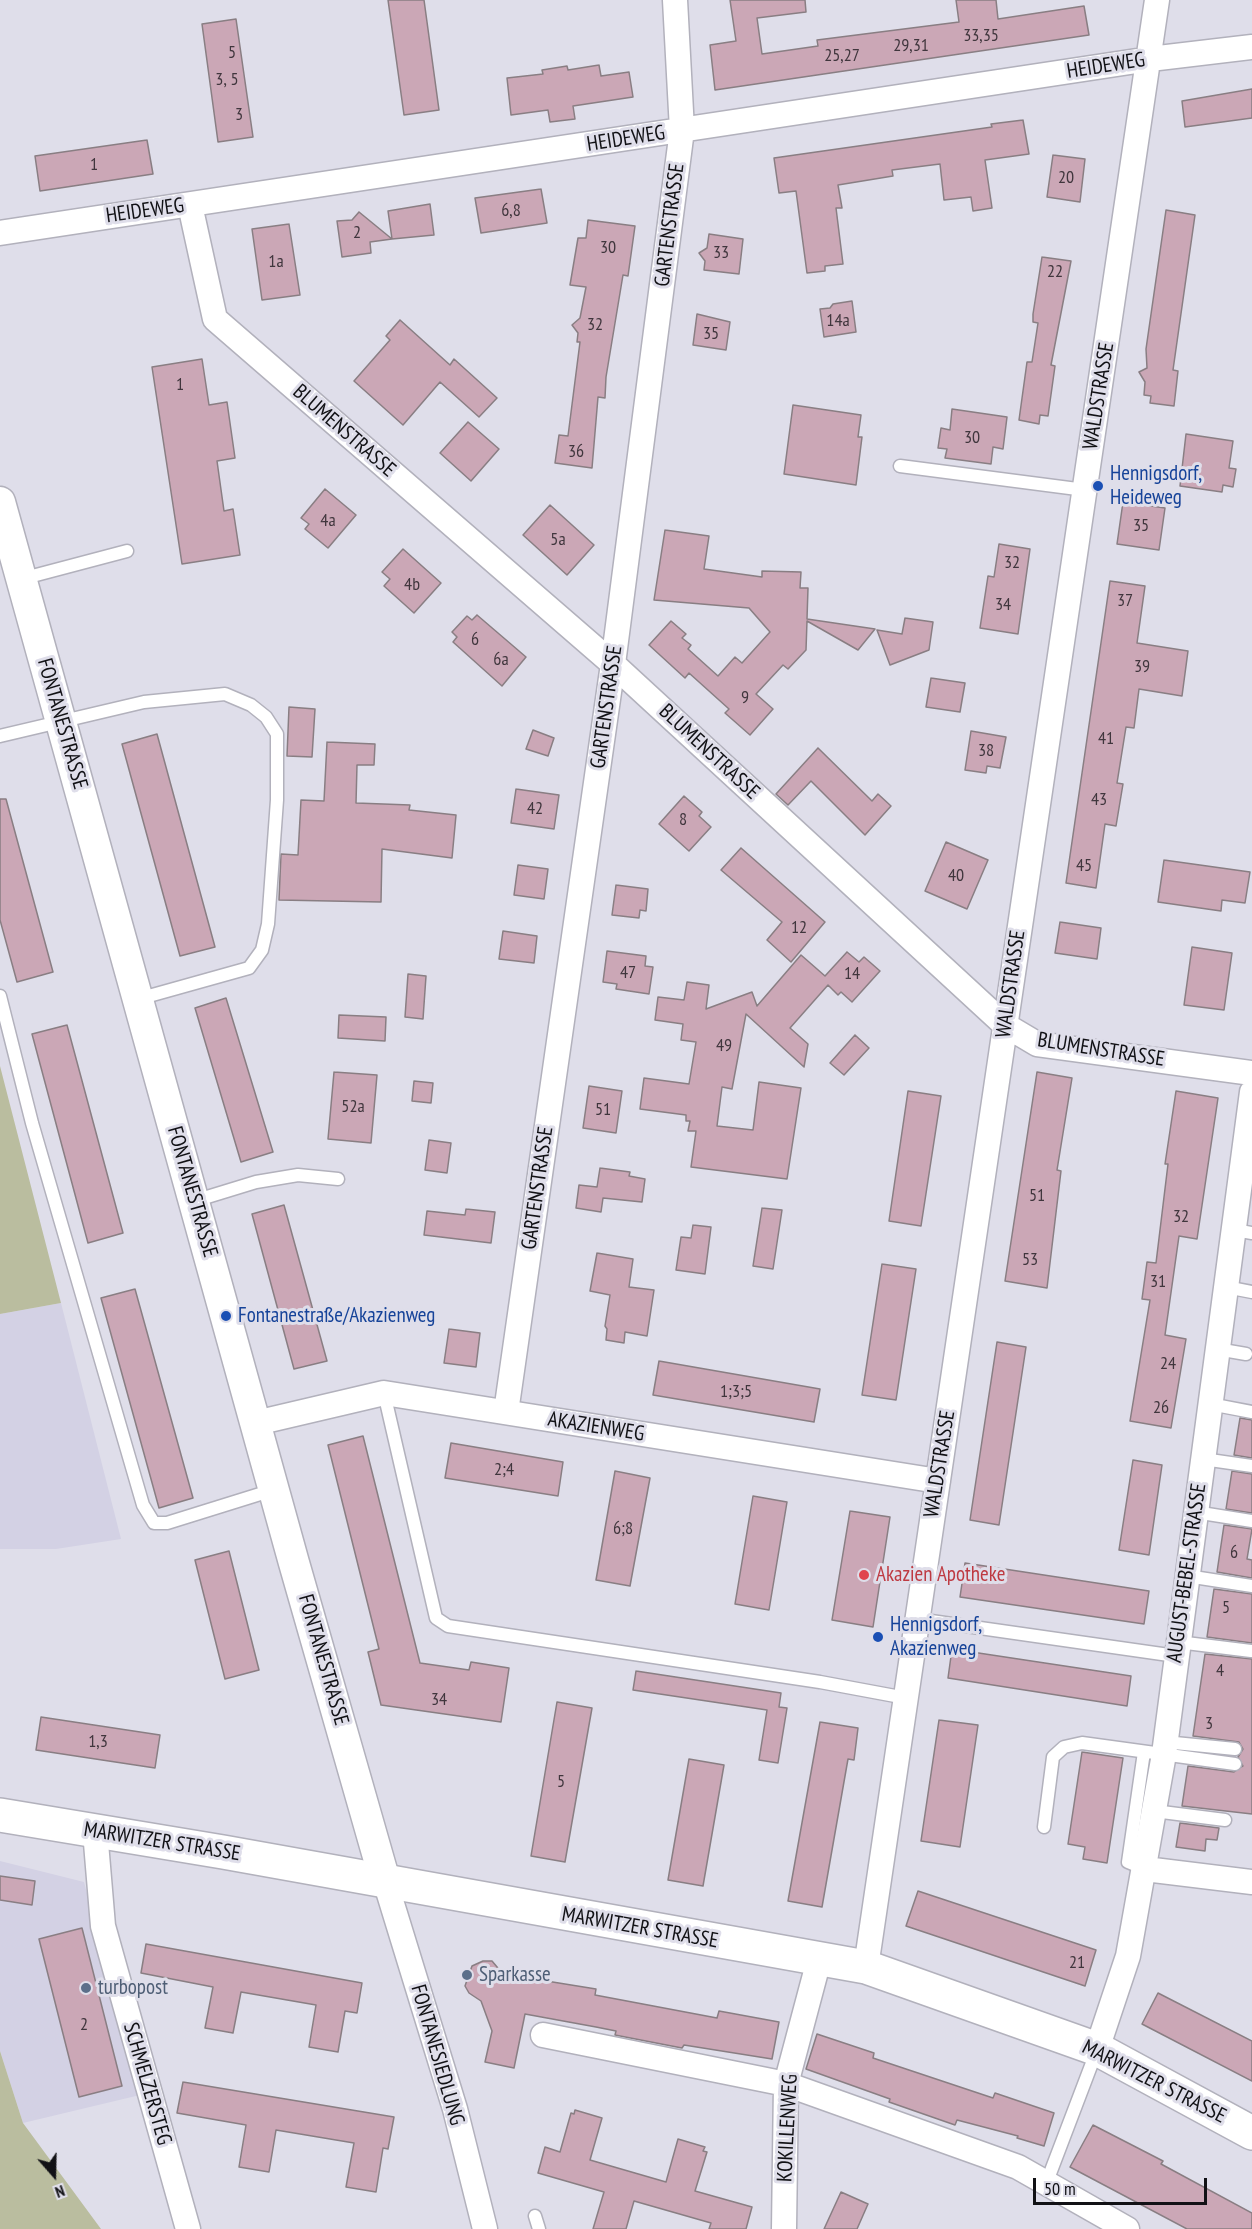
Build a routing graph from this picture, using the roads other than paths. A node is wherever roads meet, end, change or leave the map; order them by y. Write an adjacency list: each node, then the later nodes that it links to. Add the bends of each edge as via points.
1 (675, 0): 5 (street, GARTENSTRASSE)
2 (1157, 0): 4 (street, WALDSTRASSE)
3 (1252, 47): 4 (street, HEIDEWEG)
4 (1150, 59): 5 (street, HEIDEWEG); 9 (street, WALDSTRASSE)
5 (682, 130): 6 (street, HEIDEWEG); 13 (street, GARTENSTRASSE)
6 (189, 205): 7 (street, HEIDEWEG); 13 (street, BLUMENSTRASSE, via 215,319)
7 (0, 233)
8 (900, 466): 9 (lane)
9 (1085, 490): 18 (street, WALDSTRASSE)
10 (0, 502): 12 (street, FONTANESTRASSE)
11 (127, 551): 12 (lane)
12 (21, 579): 14 (street, FONTANESTRASSE)
13 (614, 664): 18 (street, BLUMENSTRASSE); 30 (street, GARTENSTRASSE)
14 (61, 722): 15 (lane); 17 (street, FONTANESTRASSE); 17 (lane, via 144,702 225,694 251,705 266,717 277,734 277,800 268,924 262,950 249,968)
15 (0, 736)
16 (0, 996): 36 (lane, via 32,1123 143,1505 154,1523 167,1523)
17 (138, 999): 22 (street, FONTANESTRASSE)
18 (1005, 1025): 19 (street, BLUMENSTRASSE, via 1037,1044); 35 (street, WALDSTRASSE)
19 (1252, 1073)
20 (1252, 1092): 23 (street, AUGUST-BEBEL-STRASSE)
21 (338, 1179): 22 (lane, via 298,1175 256,1182)
22 (194, 1201): 32 (street, FONTANESTRASSE)
23 (1244, 1232): 24 (street, AUGUST-BEBEL-STRASSE)
24 (1226, 1287): 25 (lane); 26 (street, AUGUST-BEBEL-STRASSE)
25 (1252, 1292)
26 (1217, 1349): 27 (lane); 29 (street, AUGUST-BEBEL-STRASSE)
27 (1246, 1354)
28 (384, 1393): 30 (street, AKAZIENWEG); 32 (street, AKAZIENWEG); 44 (lane, via 436,1618 448,1626)
29 (1210, 1404): 31 (lane); 33 (street, AUGUST-BEBEL-STRASSE)
30 (506, 1412): 35 (street, AKAZIENWEG)
31 (1252, 1412)
32 (256, 1423): 36 (street, FONTANESTRASSE)
33 (1203, 1459): 34 (lane); 37 (street, AUGUST-BEBEL-STRASSE)
34 (1252, 1466)
35 (938, 1481): 41 (street, WALDSTRASSE)
36 (274, 1490): 54 (street, FONTANESTRASSE)
37 (1195, 1512): 38 (lane); 39 (street, AUGUST-BEBEL-STRASSE)
38 (1252, 1521)
39 (1187, 1576): 40 (lane); 42 (street, AUGUST-BEBEL-STRASSE)
40 (1252, 1586)
41 (917, 1618): 42 (lane); 44 (street, WALDSTRASSE)
42 (1177, 1649): 43 (lane); 45 (street, AUGUST-BEBEL-STRASSE)
43 (1251, 1651)
44 (906, 1698): 57 (street, WALDSTRASSE)
45 (1158, 1749): 46 (lane); 47 (lane); 48 (street, AUGUST-BEBEL-STRASSE); 51 (lane, via 1083,1743 1064,1747 1053,1757); 53 (lane, via 1128,1863)
46 (1235, 1749)
47 (1235, 1764)
48 (1154, 1811): 50 (lane); 53 (street, AUGUST-BEBEL-STRASSE)
49 (0, 1815): 52 (main road, MARWITZER STRASSE)
50 (1225, 1820)
51 (1044, 1827)
52 (95, 1831): 54 (main road, MARWITZER STRASSE); 64 (street, SCHMELZERSTEG, via 103,1926)
53 (1145, 1869): 55 (street); 59 (street, AUGUST-BEBEL-STRASSE, via 1128,1956)
54 (386, 1881): 56 (main road, MARWITZER STRASSE); 65 (street, FONTANESIEDLUNG, via 454,2109)
55 (1252, 1882)
56 (819, 1960): 57 (main road, MARWITZER STRASSE); 60 (street, KOKILLENWEG)
57 (866, 1967): 59 (main road, MARWITZER STRASSE)
58 (543, 2035): 60 (street)
59 (1097, 2049): 61 (main road, MARWITZER STRASSE); 62 (lane)
60 (786, 2084): 62 (street, via 1018,2167); 67 (street, KOKILLENWEG)
61 (1252, 2133)
62 (1046, 2184): 68 (street)
63 (535, 2216): 66 (lane)
64 (188, 2229)
65 (485, 2229)
66 (539, 2229)
67 (784, 2229)
68 (1127, 2229)

